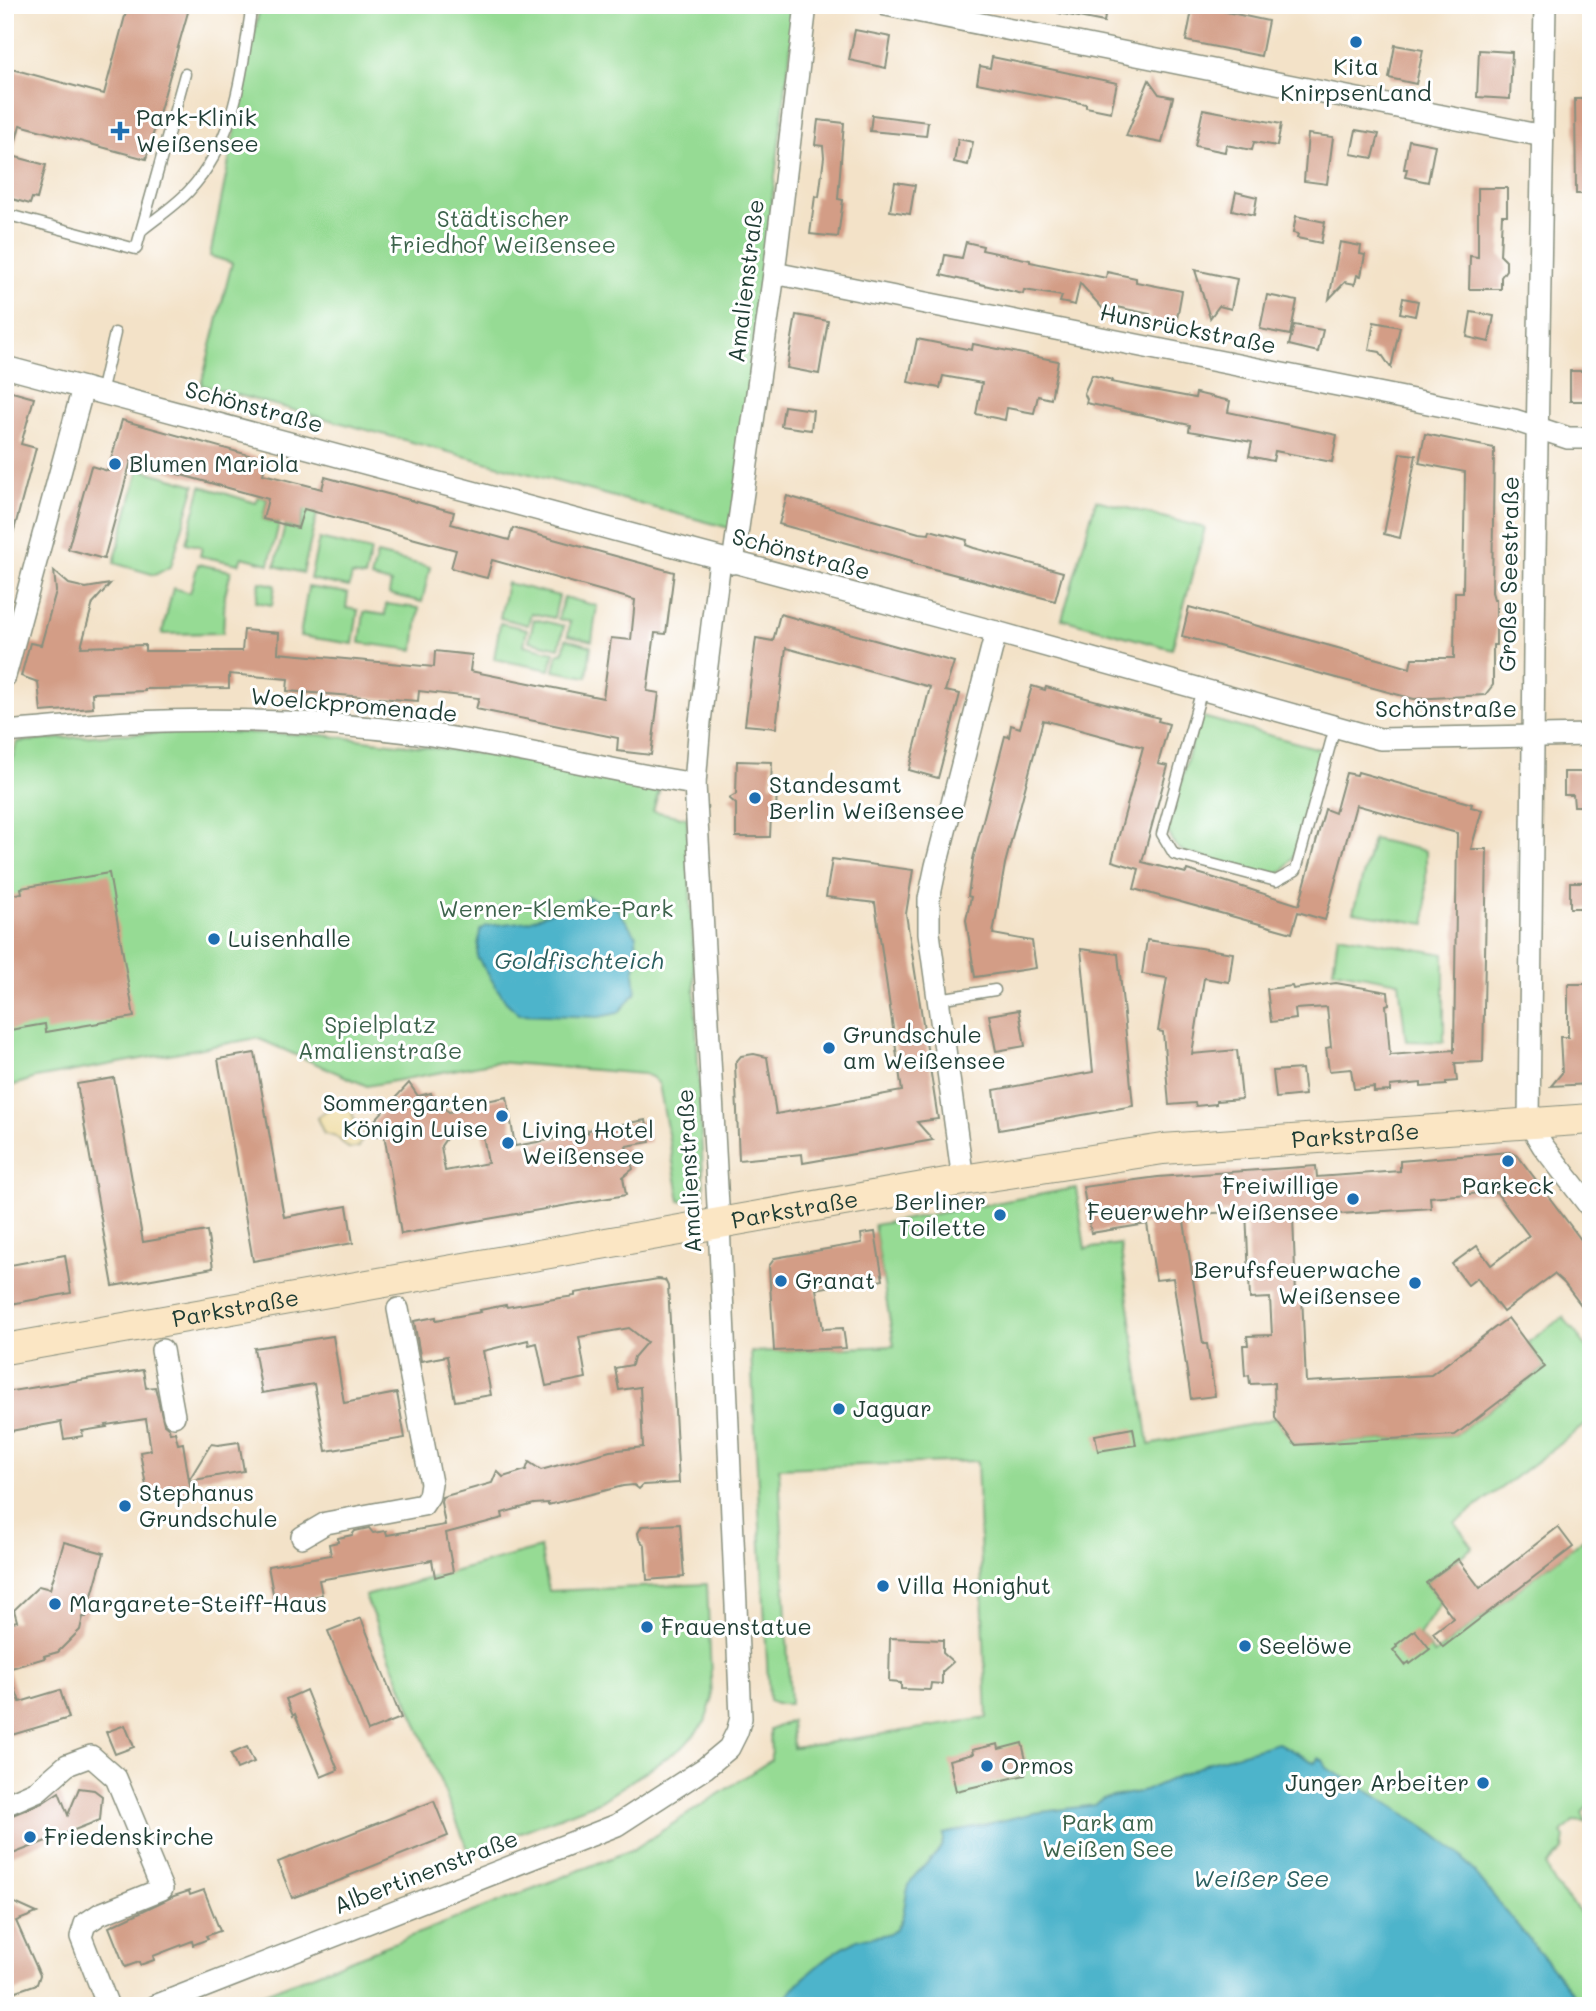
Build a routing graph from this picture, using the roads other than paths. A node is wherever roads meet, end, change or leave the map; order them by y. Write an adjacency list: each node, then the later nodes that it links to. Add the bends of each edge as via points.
1 (252, 5): 8 (lane, via 238,92 222,146 189,192)
2 (806, 5): 9 (street, Amalienstraße)
3 (886, 5): 6 (street)
4 (1545, 5): 6 (street, Große Seestraße)
5 (185, 74): 8 (lane)
6 (1543, 136): 13 (street, Große Seestraße)
7 (5, 214): 8 (lane, via 136,249)
8 (143, 229)
9 (774, 273): 13 (street, Hunsrückstraße, via 1500,417); 15 (street, Amalienstraße)
10 (115, 333): 12 (lane)
11 (5, 367): 12 (street, Schönstraße)
12 (92, 391): 15 (street, Schönstraße); 17 (street)
13 (1537, 429): 14 (street, Hunsrückstraße, via 1568,438); 22 (street, Große Seestraße)
14 (1591, 438)
15 (726, 562): 16 (street, Schönstraße); 23 (street, Amalienstraße, via 700,722)
16 (996, 632): 18 (street, Schönstraße); 25 (street, via 929,899)
17 (5, 676)
18 (1202, 689): 19 (street, Schönstraße); 19 (lane, via 1162,834 1174,854 1276,881 1296,870)
19 (1335, 727): 22 (street, Schönstraße, via 1380,739)
20 (5, 732): 23 (street, Woelckpromenade, via 132,722 323,724 465,740)
21 (1591, 735): 22 (street, Schönstraße)
22 (1534, 736): 27 (street, Große Seestraße)
23 (695, 784): 30 (street, Amalienstraße)
24 (995, 990): 25 (lane)
25 (937, 999): 28 (street)
26 (1591, 1119): 27 (street, Parkstraße)
27 (1530, 1123): 28 (street, Parkstraße, via 1163,1149); 29 (street)
28 (963, 1180): 30 (street, Parkstraße)
29 (1591, 1209)
30 (719, 1224): 32 (street, Parkstraße); 36 (street, Amalienstraße, via 741,1718 729,1748)
31 (398, 1308): 35 (street, via 431,1483 429,1496 423,1506 326,1523)
32 (5, 1349)
33 (162, 1350): 34 (street, Parkstraße)
34 (174, 1416)
35 (302, 1537)
36 (705, 1768): 39 (street, Albertinenstraße, via 617,1825)
37 (5, 1805): 38 (street, via 37,1791 67,1765 91,1756 116,1778 162,1889 85,1924 81,1937)
38 (108, 2006)
39 (155, 2006)

